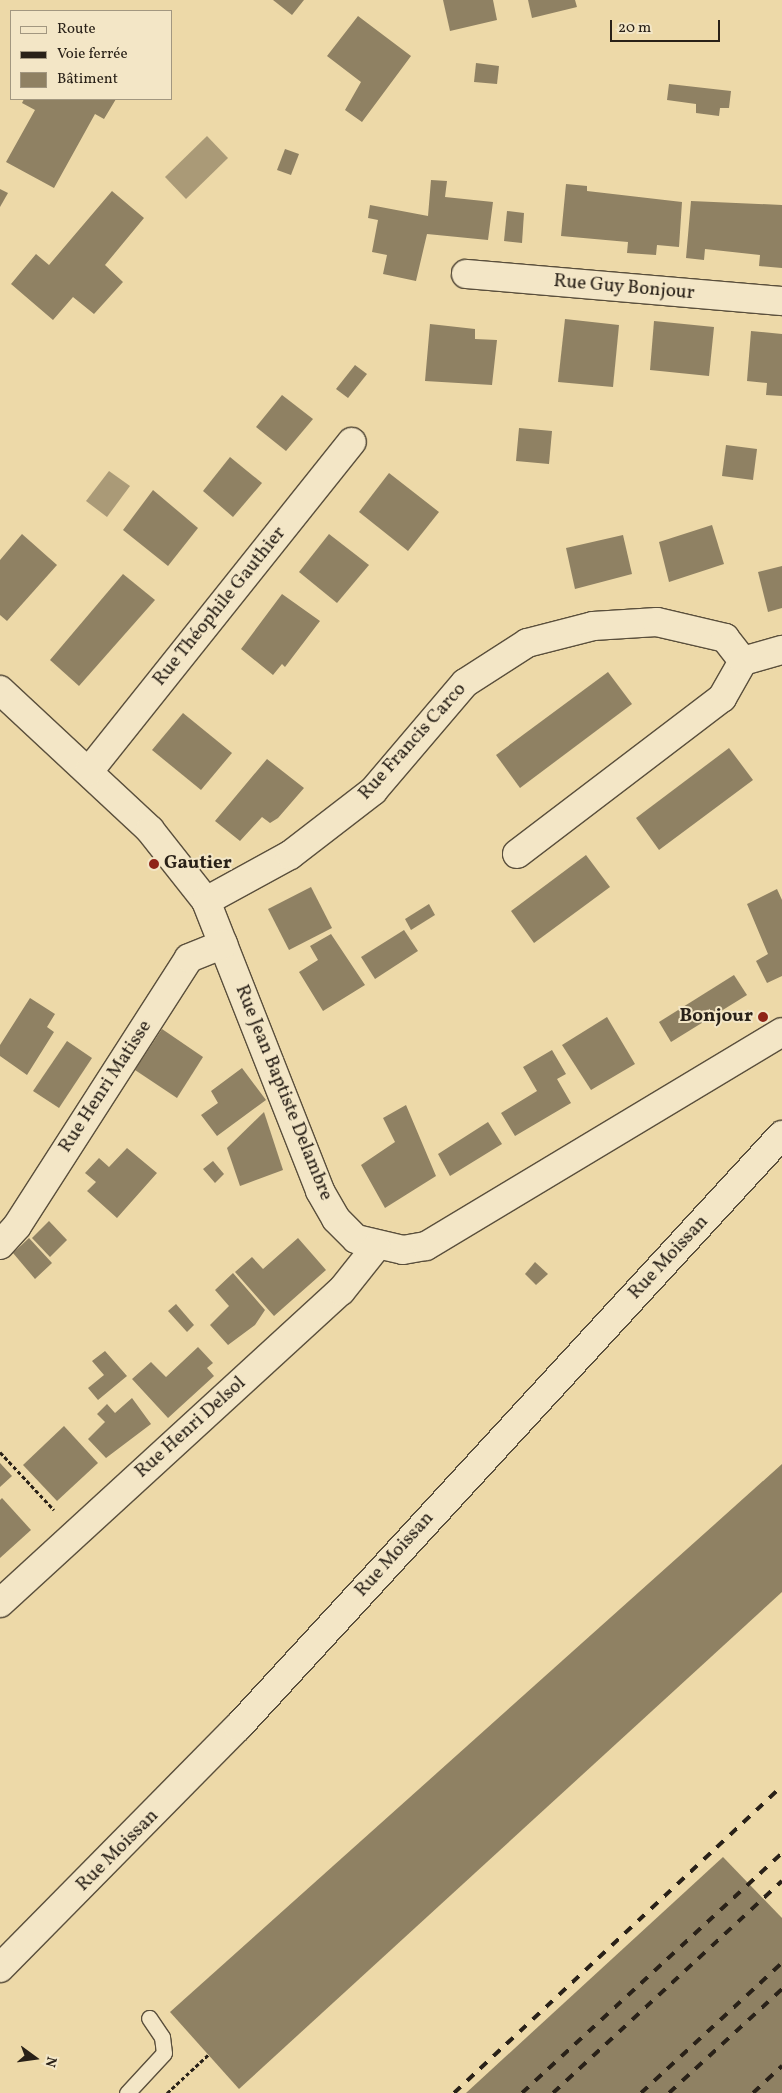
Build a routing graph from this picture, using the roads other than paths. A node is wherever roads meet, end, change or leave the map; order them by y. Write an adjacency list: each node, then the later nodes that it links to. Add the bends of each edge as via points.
1 (466, 274): 2 (street, Rue Guy Bonjour)
2 (782, 301)
3 (352, 442): 7 (street, Rue Théophile Gauthier)
4 (782, 650): 5 (street)
5 (744, 661): 8 (street, via 722,698); 9 (street, Rue Francis Carco, via 725,638 657,622 593,626 527,643 465,683 373,791 290,854)
6 (0, 690): 7 (street, Rue Jean Baptiste Delambre)
7 (89, 771): 9 (street, Rue Jean Baptiste Delambre, via 150,830)
8 (517, 854)
9 (206, 901): 10 (street, Rue Jean Baptiste Delambre)
10 (223, 944): 13 (street, Rue Henri Matisse, via 189,958 17,1226); 14 (street, Rue Jean Baptiste Delambre, via 320,1192 336,1220 356,1240)
11 (782, 1032): 14 (street, Rue Jean Baptiste Delambre, via 426,1246)
12 (782, 1135): 16 (street, Rue Moissan, via 232,1734)
13 (0, 1245)
14 (376, 1247): 15 (street, Rue Henri Delsol, via 341,1291)
15 (0, 1603)
16 (0, 1968)
17 (149, 2018): 18 (lane, via 162,2036 164,2053)
18 (127, 2093)

